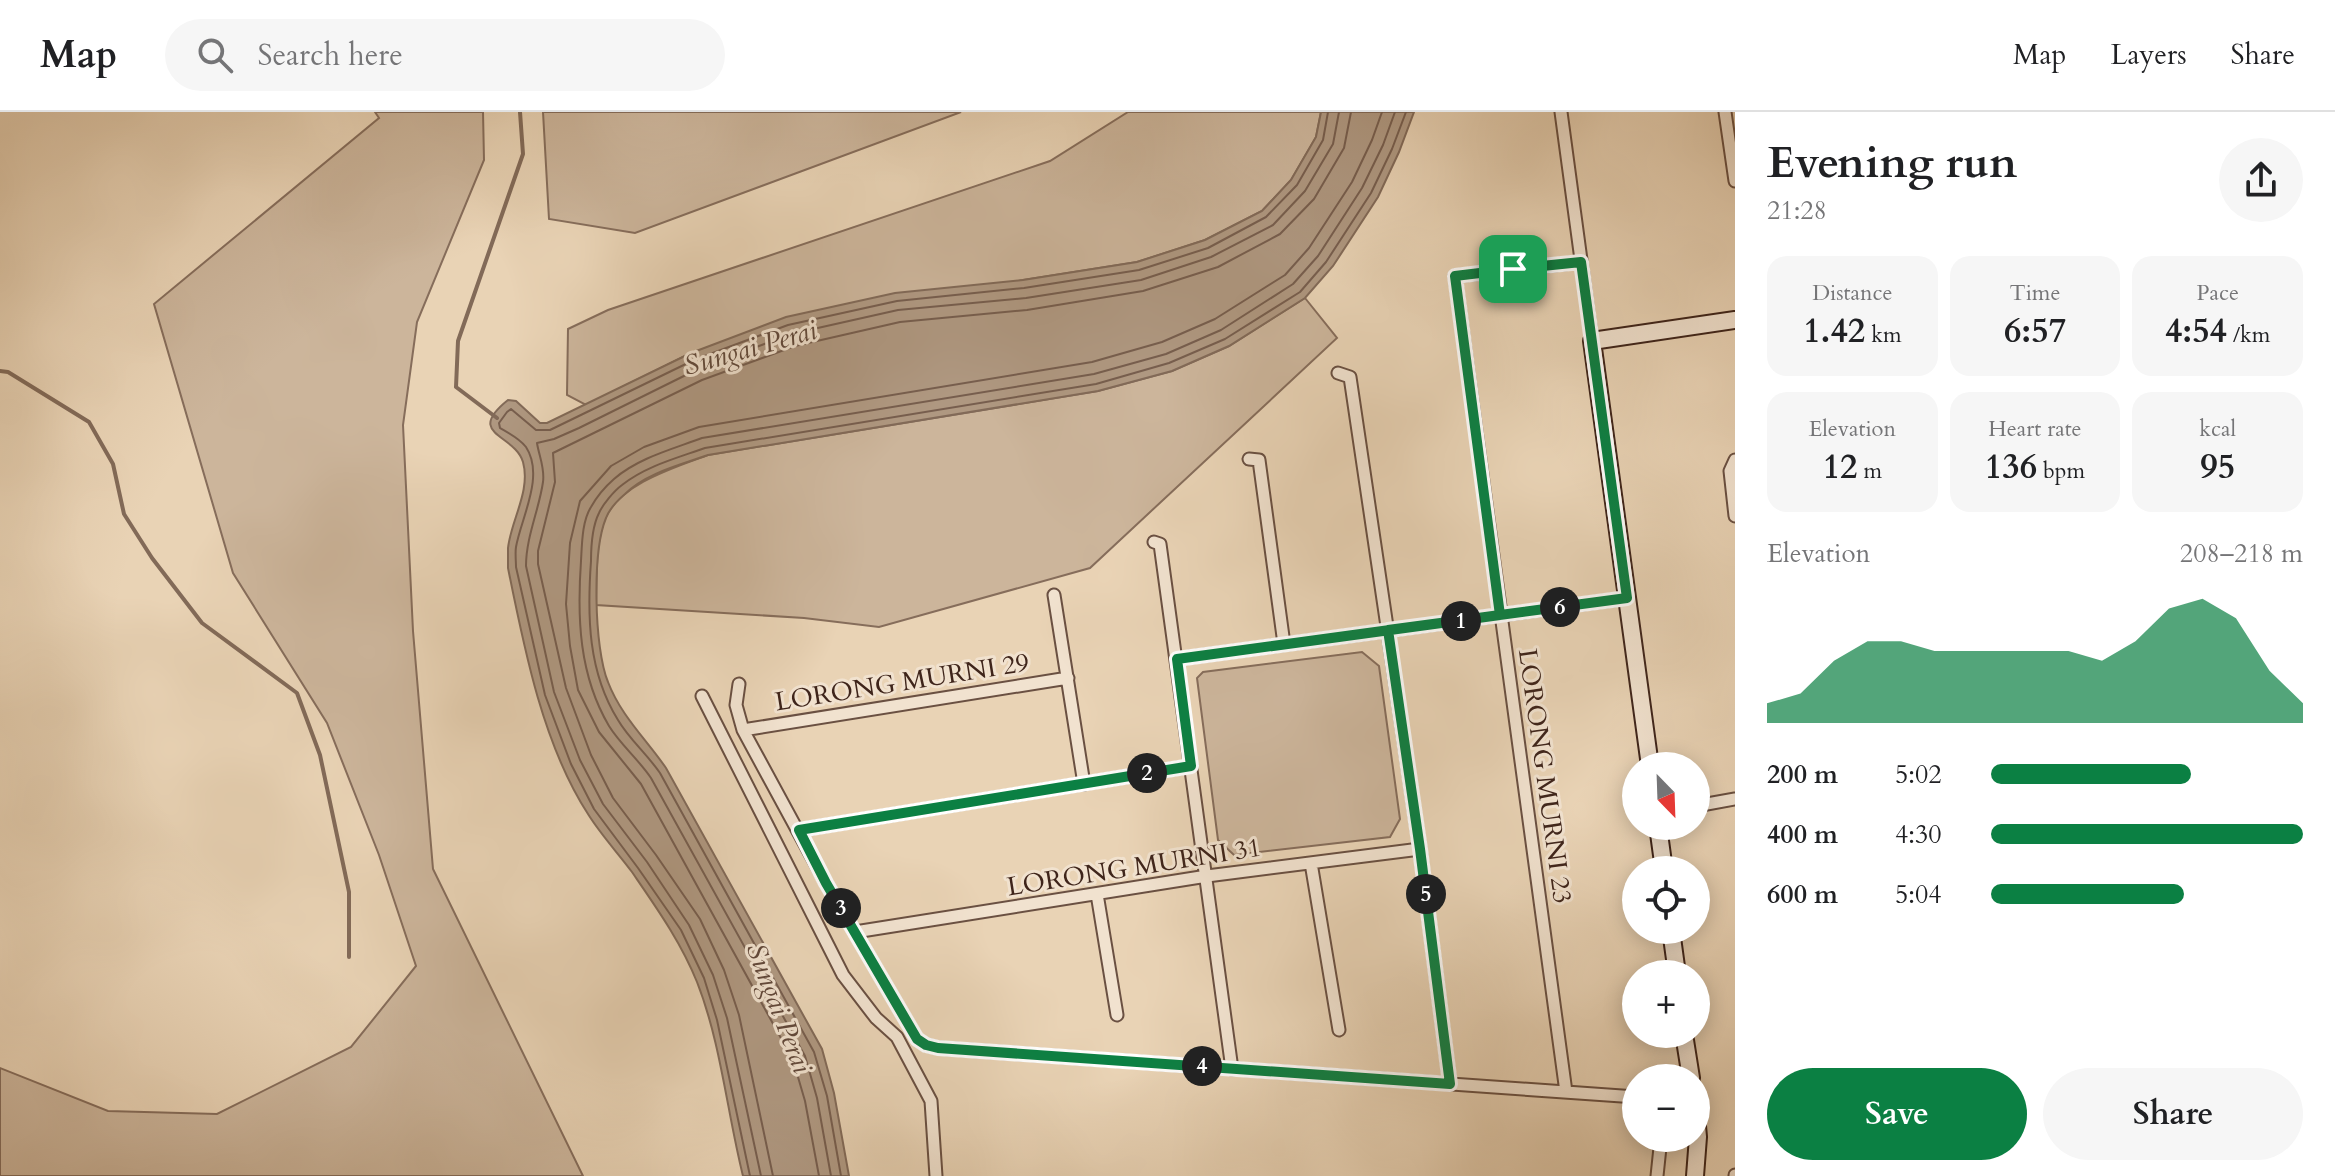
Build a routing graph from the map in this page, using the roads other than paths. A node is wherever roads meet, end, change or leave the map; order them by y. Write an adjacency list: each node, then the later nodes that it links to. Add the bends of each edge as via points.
1 (1561, 112): 4 (street)
2 (1725, 112): 3 (street)
3 (1735, 181)
4 (1581, 262): 6 (street); 14 (street, LORONG MURNI 23, via 1455,276)
5 (1735, 320): 6 (street)
6 (1592, 341): 13 (street)
7 (1338, 373): 15 (street, via 1350,377)
8 (1249, 459): 16 (street, via 1259,460)
9 (1734, 461): 10 (street, via 1730,481)
10 (1735, 516)
11 (1154, 542): 17 (street, via 1160,544)
12 (1054, 595): 18 (street)
13 (1627, 598): 14 (street); 22 (street)
14 (1500, 615): 15 (street); 37 (street, LORONG MURNI 23)
15 (1388, 630): 16 (street); 28 (street)
16 (1284, 644): 17 (street)
17 (1177, 659): 23 (street)
18 (1068, 678): 21 (street, LORONG MURNI 29); 24 (street)
19 (739, 684): 21 (street, via 736,705)
20 (702, 696): 41 (street, via 843,975 897,1037 931,1101)
21 (743, 730): 27 (street)
22 (1648, 752)
23 (1191, 766): 24 (street); 30 (street)
24 (1084, 784): 27 (street)
25 (1735, 799): 26 (street)
26 (1710, 803)
27 (799, 830): 32 (street)
28 (1420, 849): 29 (street, LORONG MURNI 31); 36 (street)
29 (1311, 863): 30 (street, LORONG MURNI 31); 34 (street)
30 (1207, 876): 31 (street, LORONG MURNI 31); 35 (street)
31 (1097, 894): 32 (street, LORONG MURNI 31); 33 (street)
32 (855, 932): 35 (street, via 917,1039 926,1045)
33 (1117, 1015)
34 (1339, 1030)
35 (1232, 1069): 36 (street)
36 (1450, 1084): 37 (street)
37 (1566, 1092): 38 (street)
38 (1622, 1096)
39 (1660, 1152): 42 (street)
40 (1697, 1152): 43 (street)
41 (936, 1176)
42 (1657, 1176)
43 (1695, 1176)

